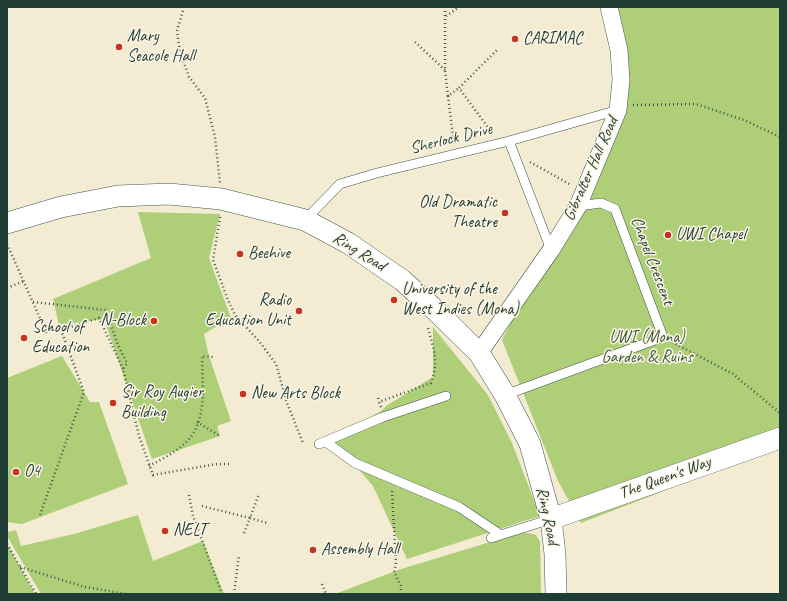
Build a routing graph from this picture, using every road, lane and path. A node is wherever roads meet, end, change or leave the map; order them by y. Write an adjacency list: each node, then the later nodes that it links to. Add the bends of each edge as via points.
1 (184, 7): 16 (path, via 177,31 180,52 189,77 205,98 216,137)
2 (445, 7): 5 (path)
3 (459, 7): 5 (path)
4 (609, 7): 11 (street, Gibralter Hall Road, via 619,50)
5 (446, 17): 8 (path)
6 (415, 42): 8 (path)
7 (498, 49): 9 (path)
8 (445, 70): 10 (path)
9 (458, 88): 10 (path); 13 (path, via 497,140)
10 (448, 96): 14 (path)
11 (622, 108): 12 (path, via 696,104 744,120); 13 (lane, Sherlock Drive); 17 (street, Gibralter Hall Road)
12 (780, 137)
13 (506, 142): 14 (lane, Sherlock Drive); 15 (lane)
14 (455, 154): 19 (lane, Sherlock Drive, via 340,184)
15 (518, 164): 17 (path, via 526,159 562,181); 22 (lane)
16 (220, 187)
17 (582, 198): 22 (street, Gibralter Hall Road); 28 (lane, Chapel Crescent, via 615,209)
18 (220, 214): 41 (path, via 213,260 235,315 276,364)
19 (305, 220): 20 (street, Ring Road, via 221,199 169,194 118,196 60,207); 29 (street, Ring Road, via 348,243 402,280)
20 (7, 223)
21 (7, 244): 23 (path)
22 (551, 250): 29 (street, Gibralter Hall Road)
23 (24, 281): 24 (path); 25 (path)
24 (7, 288)
25 (33, 302): 27 (path); 31 (path, via 106,310 127,363)
26 (427, 324): 35 (path, via 437,361 431,383)
27 (47, 334)
28 (663, 337): 32 (lane); 37 (path, via 733,374)
29 (479, 353): 32 (street, Ring Road)
30 (213, 357): 38 (path, via 202,356 202,408)
31 (123, 369): 43 (path); 48 (path, via 99,318 61,330 84,392)
32 (505, 395): 50 (street, Ring Road, via 530,444)
33 (446, 396): 44 (lane, via 383,417 322,443 355,463)
34 (378, 398): 35 (path)
35 (380, 402): 36 (path)
36 (382, 411)
37 (780, 413)
38 (198, 422): 39 (path); 43 (path, via 183,445)
39 (220, 436)
40 (780, 438): 50 (street, The Queen's Way)
41 (303, 443)
42 (229, 464): 43 (path, via 153,475)
43 (149, 466)
44 (392, 480): 53 (lane, via 459,507); 64 (path, via 396,564 394,572 401,586)
45 (259, 494): 49 (path)
46 (189, 496): 61 (path)
47 (202, 506): 49 (path)
48 (40, 515)
49 (250, 518): 51 (path); 52 (path)
50 (551, 519): 53 (lane); 65 (street, Ring Road)
51 (267, 523)
52 (244, 533)
53 (501, 535): 54 (lane)
54 (491, 538)
55 (7, 544): 57 (path)
56 (238, 555): 62 (path)
57 (20, 567): 59 (path); 60 (path, via 85,587)
58 (322, 584): 63 (path)
59 (36, 594)
60 (126, 594)
61 (222, 594)
62 (234, 594)
63 (326, 594)
64 (401, 594)
65 (556, 594)

